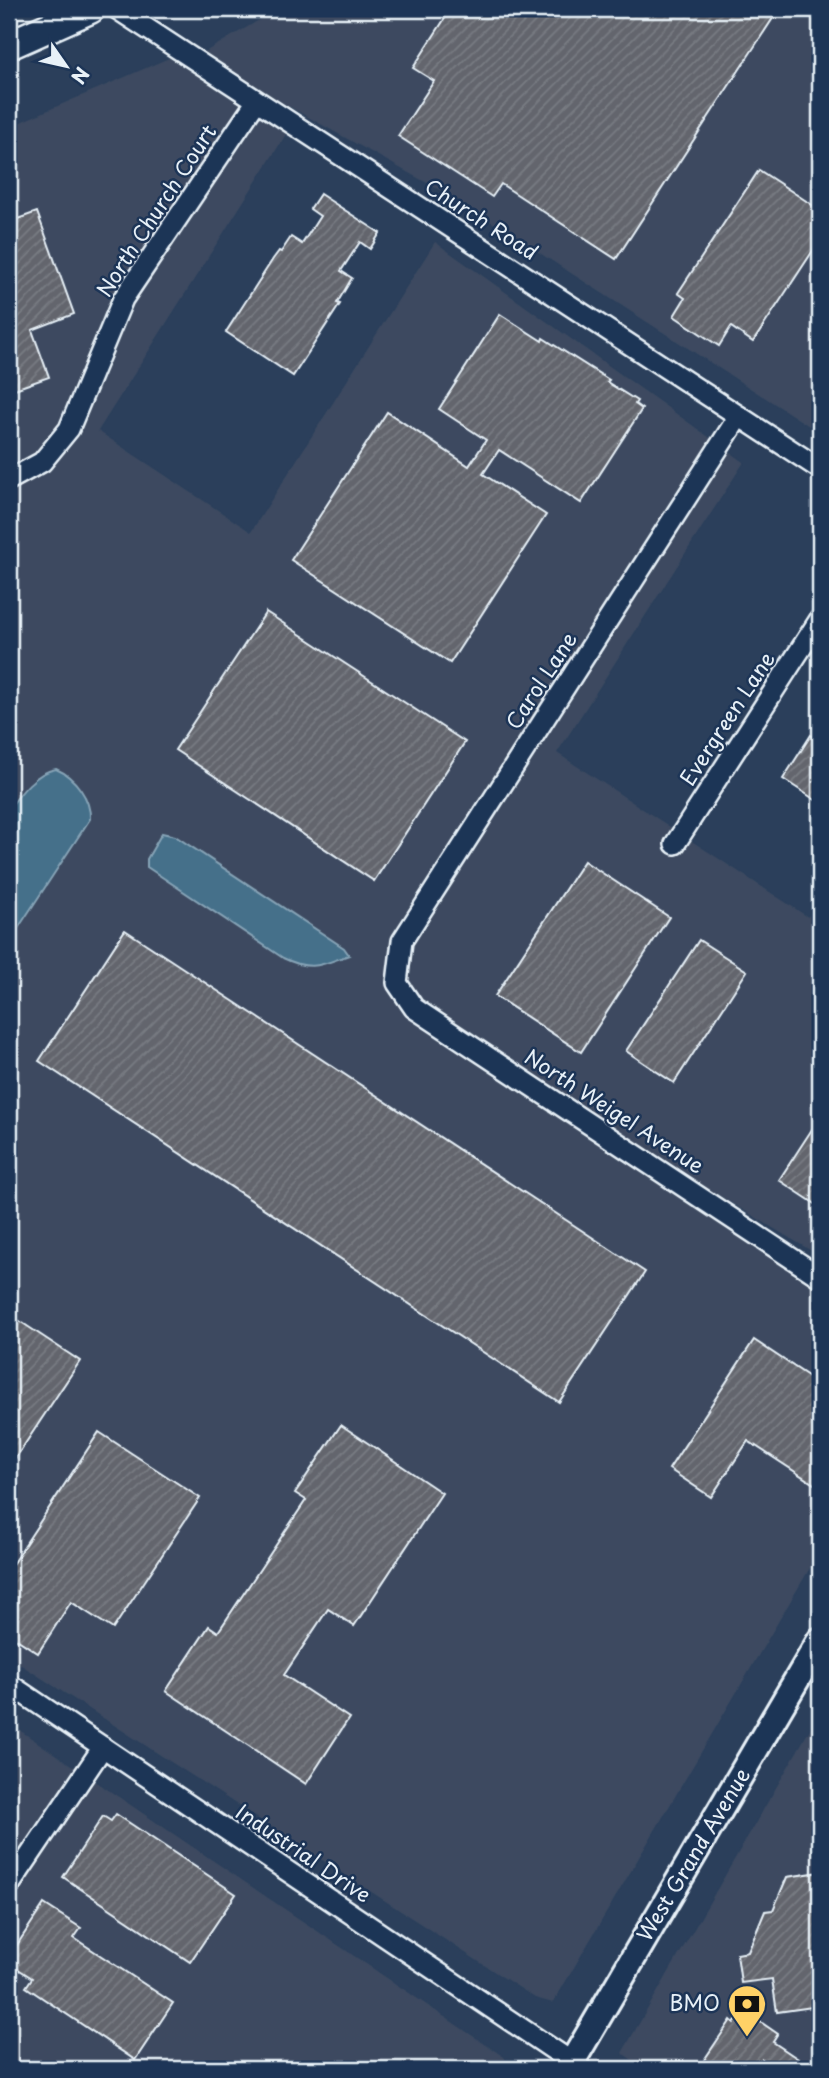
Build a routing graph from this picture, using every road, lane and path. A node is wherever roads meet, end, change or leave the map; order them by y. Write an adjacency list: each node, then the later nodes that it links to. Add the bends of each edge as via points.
1 (90, 9): 3 (highway)
2 (117, 9): 4 (street, Church Road)
3 (9, 45)
4 (256, 102): 5 (street, Church Road); 7 (street, North Church Court, via 123,299 69,429 42,462)
5 (739, 416): 6 (street, Church Road); 10 (street, Carol Lane, via 402,941)
6 (820, 469)
7 (9, 480)
8 (820, 619): 9 (street, Evergreen Lane)
9 (675, 844)
10 (398, 976): 11 (street, North Weigel Avenue, via 397,983 414,1008)
11 (820, 1277)
12 (820, 1640): 16 (main road, West Grand Avenue)
13 (9, 1684): 14 (street, Industrial Drive)
14 (103, 1746): 15 (street); 16 (street, Industrial Drive)
15 (9, 1886)
16 (574, 2067)

